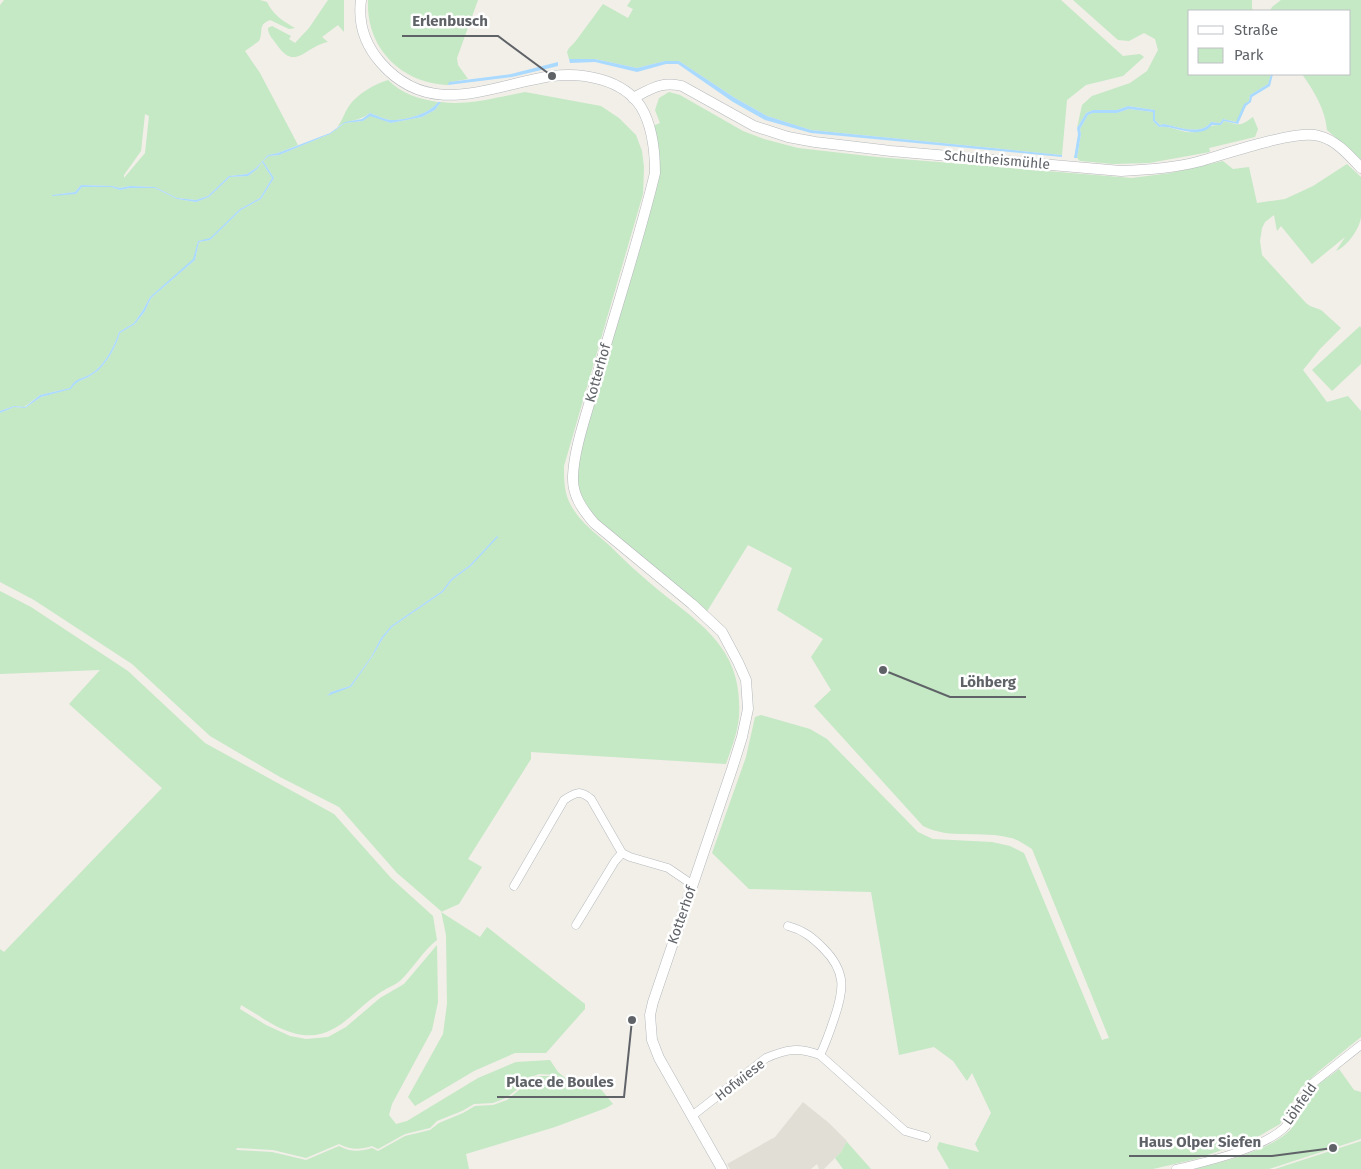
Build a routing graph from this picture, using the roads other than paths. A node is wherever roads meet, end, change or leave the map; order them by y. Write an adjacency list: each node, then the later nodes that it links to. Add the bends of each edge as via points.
1 (361, 0): 2 (street, via 362,29 368,45 388,71 404,83 426,92 471,94 565,75 609,82)
2 (633, 98): 3 (street, Schultheismühle, via 670,83 682,86 754,126 788,137 891,151 1121,171 1195,162 1312,134 1330,140); 5 (street, Kotterhof, via 650,127 655,173 578,446 574,493 594,523 722,632 746,680 748,709 732,769)
3 (1361, 168)
4 (622, 853): 5 (street, via 668,868); 6 (street, via 592,799 584,793 574,793 564,800); 7 (street)
5 (693, 885): 11 (street, Kotterhof, via 650,1015 652,1040 659,1058)
6 (514, 886)
7 (576, 925)
8 (788, 926): 10 (street, via 815,940 841,974 840,1001)
9 (1361, 1045): 14 (street, Löhfeld, via 1313,1084 1284,1128 1266,1140 1224,1156)
10 (820, 1055): 11 (street, Hofwiese, via 795,1049 766,1058); 12 (street, Hofwiese, via 905,1131)
11 (692, 1116): 13 (street, Kotterhof)
12 (926, 1137)
13 (722, 1169)
14 (1176, 1169)

